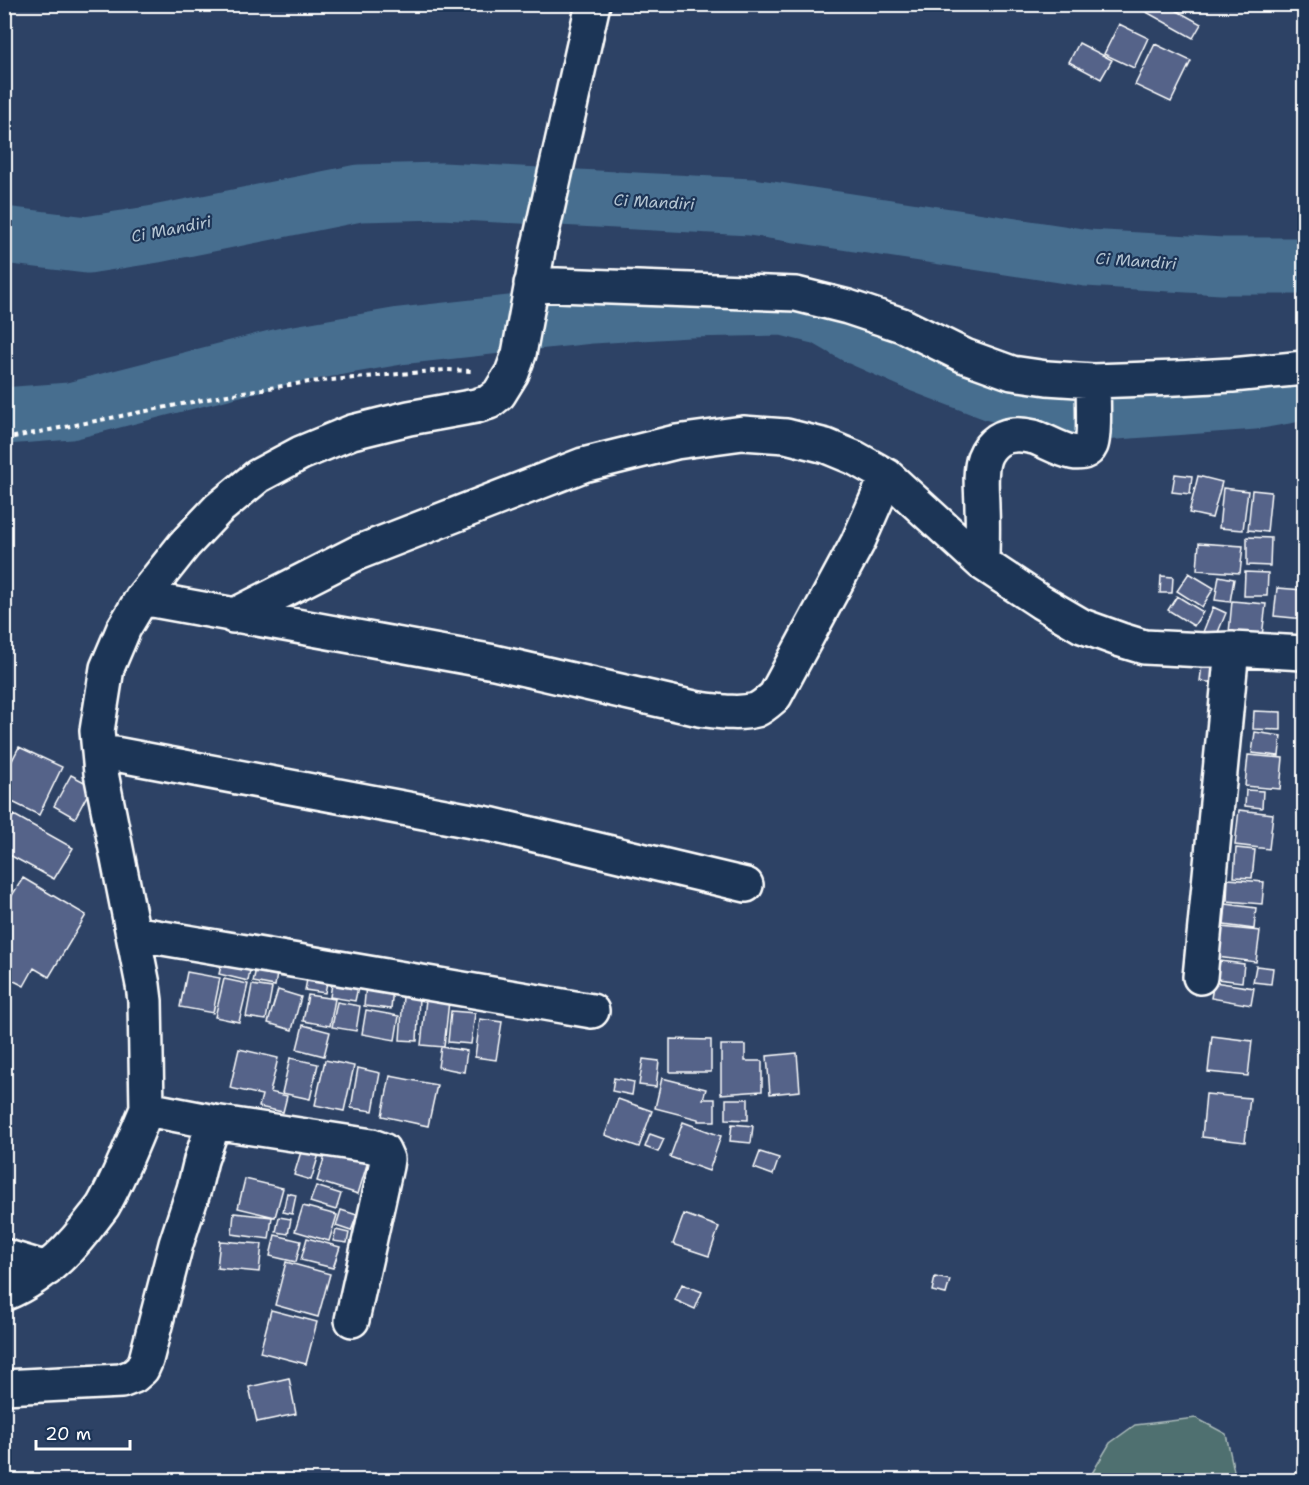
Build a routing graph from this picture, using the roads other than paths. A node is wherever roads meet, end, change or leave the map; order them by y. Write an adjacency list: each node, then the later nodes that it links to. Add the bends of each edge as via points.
1 (593, 4): 2 (street)
2 (529, 297): 4 (street, via 796,294 902,325 965,356 1012,373 1047,378); 7 (street, via 516,364 499,394 489,402 352,432 258,476 218,509)
3 (1305, 368): 4 (street)
4 (1093, 394): 6 (street, via 1092,443 1086,452 1069,452 1023,435 1005,436 988,449 982,473)
5 (887, 476): 6 (street); 8 (street, via 826,446 786,436 743,433 676,442 583,465 357,553); 8 (street, via 858,542 776,696 755,710 699,709 494,662)
6 (982, 563): 9 (street, via 1082,626 1121,640 1161,648)
7 (142, 598): 8 (street); 11 (street, via 106,668 97,731)
8 (233, 616)
9 (1232, 649): 10 (street); 14 (street)
10 (1305, 653)
11 (99, 751): 12 (street, via 493,825); 13 (street)
12 (746, 885)
13 (133, 933): 15 (street); 16 (street, via 145,1001)
14 (1200, 977)
15 (592, 1011)
16 (147, 1109): 17 (street); 19 (street, via 102,1207)
17 (214, 1122): 21 (street, via 383,1150 386,1166); 22 (street, via 142,1369 121,1381)
18 (4, 1256): 19 (street)
19 (47, 1269): 20 (street)
20 (4, 1294)
21 (352, 1320)
22 (4, 1387)

